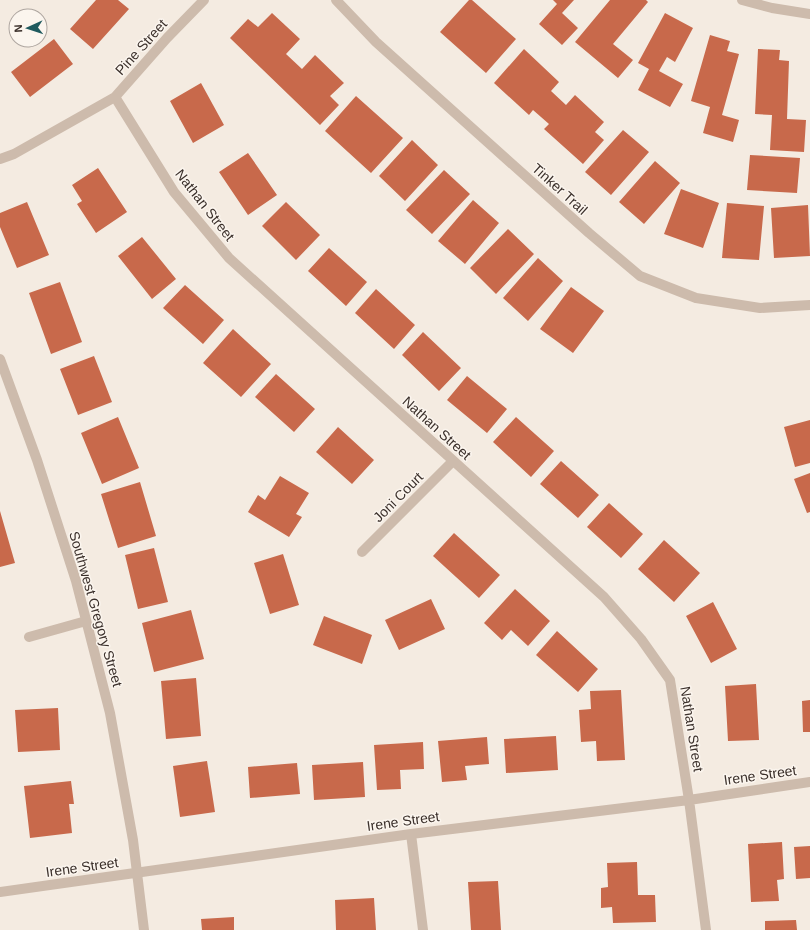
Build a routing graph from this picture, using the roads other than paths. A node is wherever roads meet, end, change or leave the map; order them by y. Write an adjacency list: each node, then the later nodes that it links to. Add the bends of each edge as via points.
1 (204, 0): 5 (street, Pine Street)
2 (336, 0): 7 (street, Tinker Trail, via 376,42 640,276 696,298 760,308)
3 (742, 0): 4 (street)
4 (810, 14)
5 (115, 97): 6 (street, via 14,154); 9 (street, Nathan Street, via 174,192 229,258)
6 (0, 159)
7 (810, 304)
8 (0, 359): 11 (street, Southwest Gregory Street, via 76,581)
9 (453, 461): 10 (street, Joni Court); 14 (street, Nathan Street, via 604,597 641,640 670,680)
10 (362, 552)
11 (86, 622): 12 (street); 16 (street, Southwest Gregory Street, via 110,713)
12 (29, 637)
13 (810, 782): 14 (street, Irene Street)
14 (689, 800): 15 (street, Irene Street); 20 (street, Nathan Street)
15 (411, 834): 16 (street, Irene Street); 19 (street)
16 (137, 873): 17 (street, Irene Street); 18 (street, Southwest Gregory Street)
17 (0, 892)
18 (144, 930)
19 (423, 930)
20 (706, 930)

